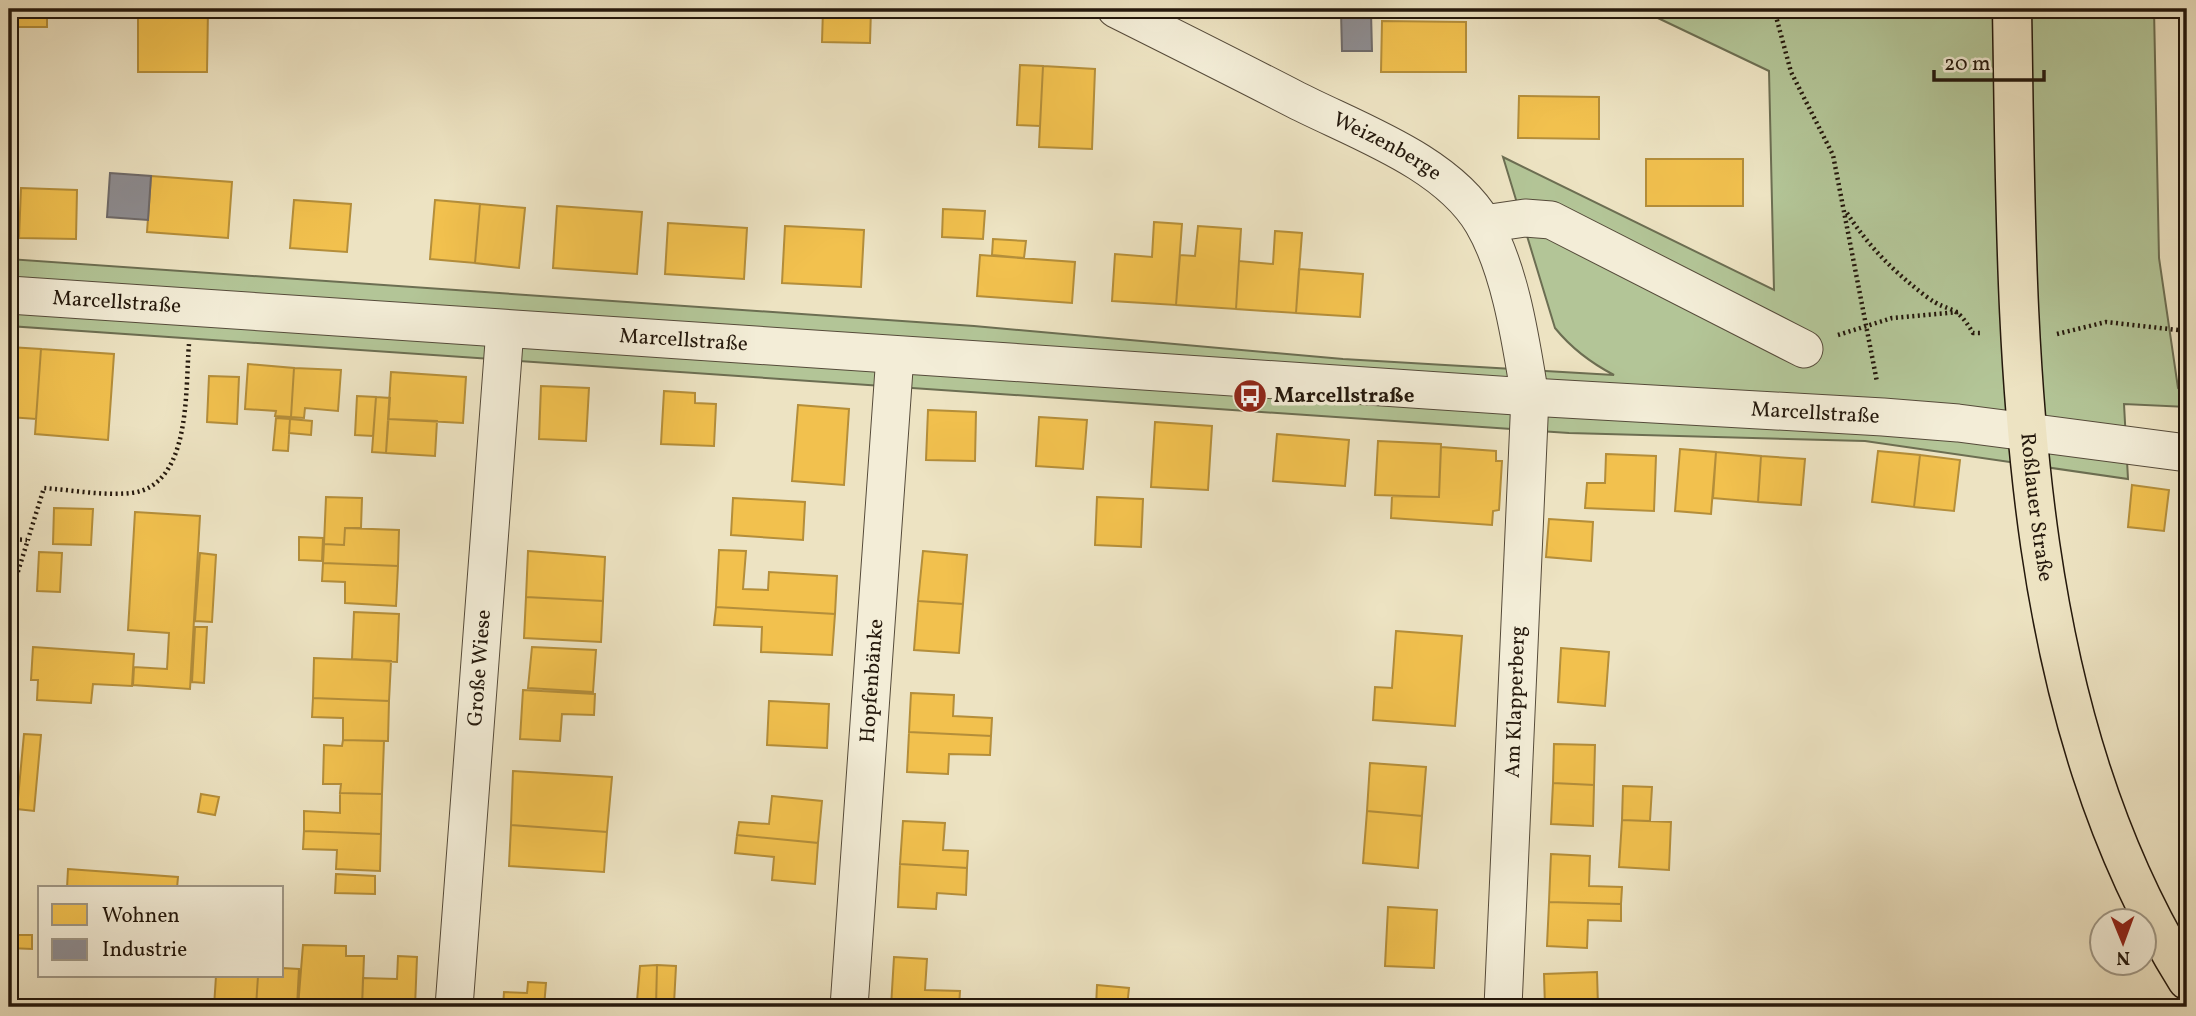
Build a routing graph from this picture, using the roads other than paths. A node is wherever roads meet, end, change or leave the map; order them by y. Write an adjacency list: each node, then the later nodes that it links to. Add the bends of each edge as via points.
1 (1116, 9): 3 (street, Weizenberge, via 1409,157 1462,195)
2 (2012, 9): 9 (main road, Roßlauer Straße, via 2018,323)
3 (1484, 225): 6 (street, via 1525,218 1551,220); 8 (street, Weizenberge, via 1520,338)
4 (9, 295): 5 (street, Marcellstraße)
5 (505, 329): 7 (street, Marcellstraße); 12 (street, Große Wiese)
6 (1804, 349)
7 (895, 355): 8 (street, Marcellstraße); 13 (street, Hopfenbänke)
8 (1530, 397): 9 (street, Marcellstraße, via 1884,417); 14 (street, Am Klapperberg)
9 (2028, 432): 10 (street, Marcellstraße); 11 (main road, Roßlauer Straße, via 2045,566 2078,722 2095,780 2132,873)
10 (2187, 453)
11 (2187, 981)
12 (454, 1007)
13 (849, 1007)
14 (1503, 1007)

